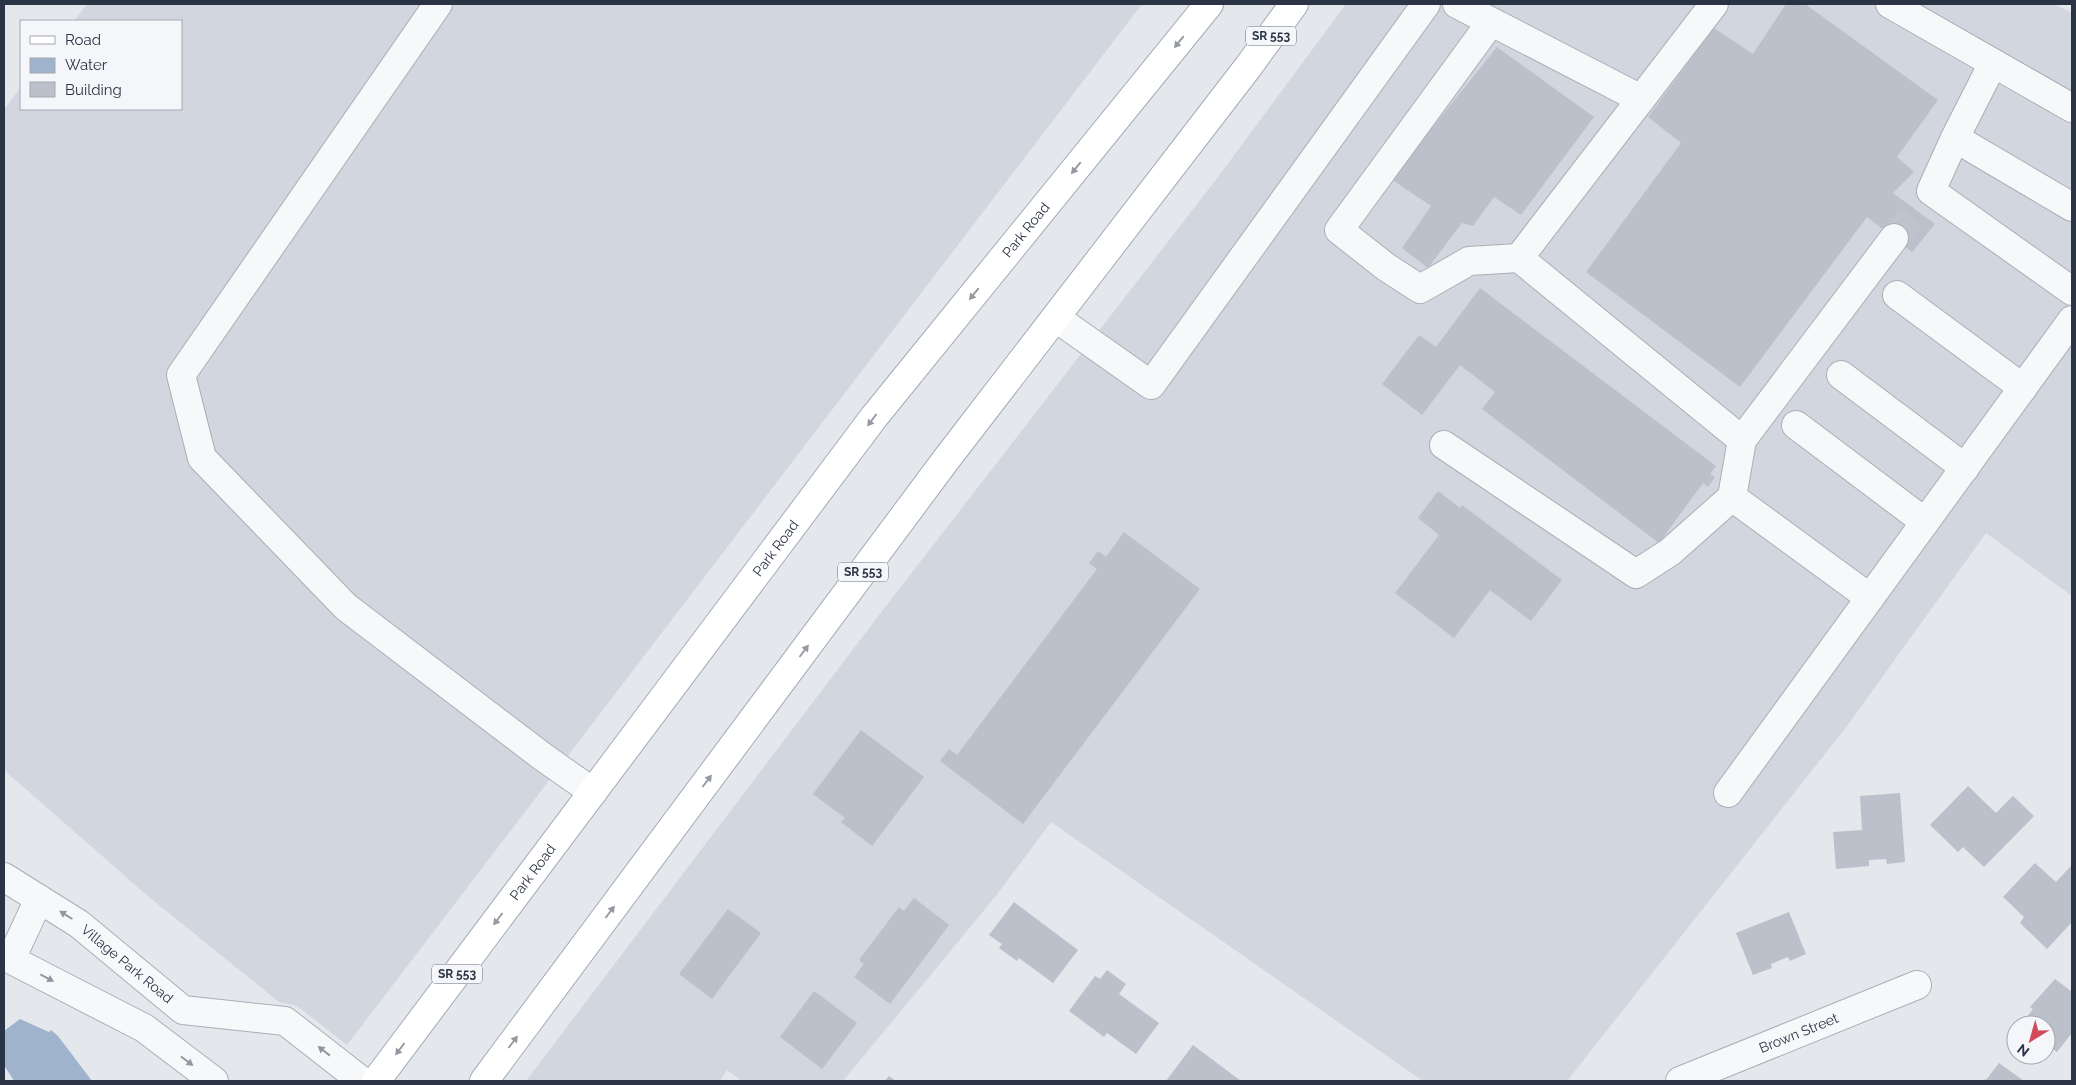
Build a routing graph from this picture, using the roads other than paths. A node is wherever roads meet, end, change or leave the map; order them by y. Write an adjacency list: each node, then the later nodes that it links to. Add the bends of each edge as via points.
1 (438, 4): 29 (street, via 181,376 202,458 346,606)
2 (1209, 4): 29 (main road, Park Road / SR 553, one-way to 29, via 874,417)
3 (1294, 4): 18 (main road, SR 553)
4 (1426, 4): 18 (street, via 1151,384)
5 (1457, 4): 8 (street)
6 (1714, 4): 10 (street)
7 (1890, 4): 9 (street)
8 (1492, 22): 10 (street); 15 (street, via 1339,230 1420,289 1469,261)
9 (1993, 63): 11 (street); 12 (street)
10 (1641, 99): 15 (street)
11 (2072, 108)
12 (1955, 138): 13 (street); 16 (street, via 1924,201)
13 (2072, 207)
14 (1894, 238): 23 (street)
15 (1519, 258): 23 (street)
16 (2072, 291)
17 (1897, 295): 21 (street)
18 (1056, 318): 40 (main road, SR 553, one-way to 18, via 941,467)
19 (2072, 320): 21 (street)
20 (1841, 375): 25 (street)
21 (2023, 388): 25 (street)
22 (1796, 425): 27 (street)
23 (1742, 440): 26 (street)
24 (1444, 445): 26 (street, via 1636,574 1670,552)
25 (1965, 468): 27 (street)
26 (1732, 497): 28 (street)
27 (1925, 522): 28 (street)
28 (1870, 598): 30 (street)
29 (593, 792): 39 (main road, Park Road / SR 553, one-way to 39)
30 (1728, 793)
31 (4, 877): 32 (street, Village Park Road)
32 (39, 899): 33 (street); 35 (street, Village Park Road, one-way to 32, via 79,924)
33 (7, 958): 36 (street, one-way to 36, via 144,1028)
34 (1917, 985): 41 (street, Brown Street)
35 (183, 1010): 36 (street); 38 (street, Village Park Road, one-way to 35, via 285,1021)
36 (161, 1041): 37 (street, one-way to 37)
37 (214, 1081)
38 (362, 1081)
39 (376, 1081)
40 (484, 1081)
41 (1680, 1081)

